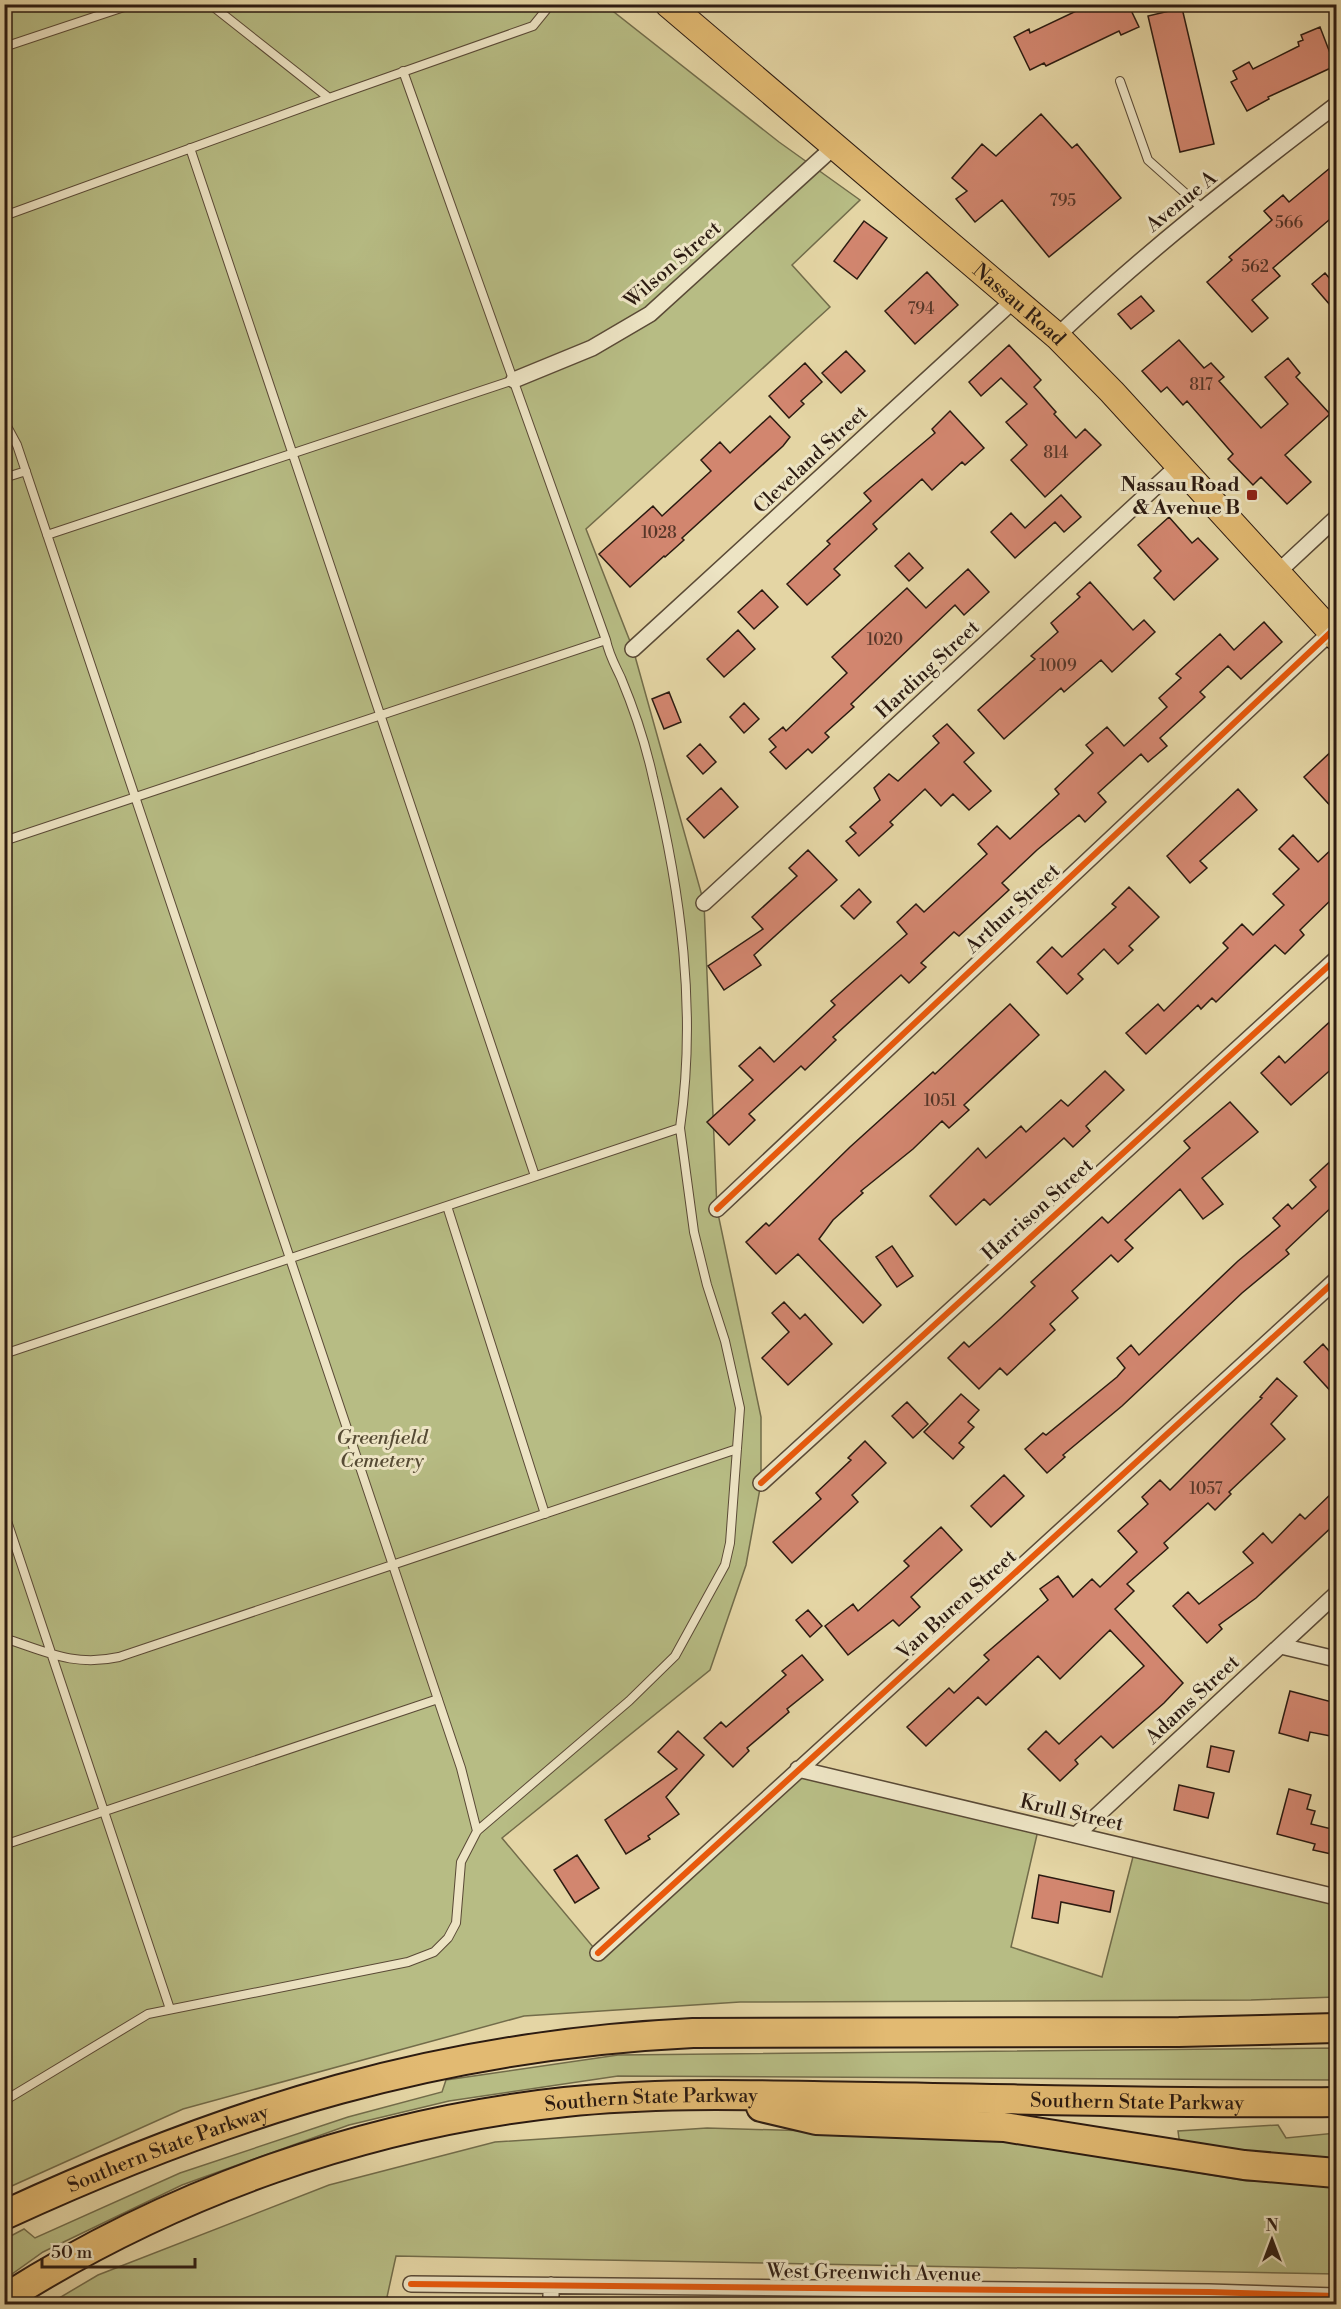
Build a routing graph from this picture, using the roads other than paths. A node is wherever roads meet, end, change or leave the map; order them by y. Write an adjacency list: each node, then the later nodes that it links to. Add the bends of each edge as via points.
1 (133, 4): 5 (lane)
2 (210, 4): 8 (lane)
3 (546, 4): 6 (lane, via 546,10 533,26)
4 (668, 4): 10 (main road, Nassau Road)
5 (4, 47)
6 (403, 71): 8 (lane); 16 (lane)
7 (1120, 81): 12 (lane, via 1148,160)
8 (329, 98): 11 (lane)
9 (1336, 105): 12 (street, Avenue A)
10 (836, 145): 14 (main road, Nassau Road); 16 (street, Wilson Street, via 650,314 592,348)
11 (190, 148): 13 (lane); 18 (lane)
12 (1203, 209): 15 (street, Avenue A)
13 (4, 216)
14 (1015, 299): 15 (main road, Nassau Road); 27 (street, Cleveland Street)
15 (1057, 336): 19 (main road, Nassau Road)
16 (514, 380): 18 (lane); 26 (lane)
17 (4, 421): 20 (lane, via 18,445)
18 (292, 453): 23 (lane); 28 (lane)
19 (1179, 465): 24 (main road, Nassau Road); 31 (street, Harding Street)
20 (26, 471): 21 (lane); 23 (lane)
21 (4, 478)
22 (1336, 518): 24 (street)
23 (47, 535): 29 (lane)
24 (1278, 572): 25 (main road, Nassau Road)
25 (1334, 634): 36 (street, Arthur Street)
26 (606, 640): 28 (lane); 33 (lane, via 653,777 683,935 686,961)
27 (633, 649)
28 (379, 715): 29 (lane); 34 (lane)
29 (135, 797): 30 (lane); 37 (lane)
30 (4, 841)
31 (704, 903)
32 (1336, 959): 41 (street, Harrison Street)
33 (680, 1128): 34 (lane); 40 (lane, via 694,1232 740,1408)
34 (535, 1176): 35 (lane)
35 (447, 1206): 37 (lane); 43 (lane)
36 (717, 1209)
37 (290, 1259): 39 (lane); 44 (lane)
38 (1336, 1280): 51 (street, Van Buren Street)
39 (4, 1354)
40 (737, 1449): 43 (lane); 53 (lane, via 725,1565 675,1656 629,1701)
41 (760, 1483)
42 (4, 1512): 48 (lane)
43 (545, 1514): 44 (lane)
44 (393, 1565): 48 (lane, via 119,1657 78,1662); 50 (lane)
45 (1336, 1594): 47 (street, Adams Street)
46 (4, 1638): 48 (lane)
47 (1281, 1646): 49 (street); 54 (street, Adams Street)
48 (52, 1653): 52 (lane)
49 (1336, 1659)
50 (438, 1699): 52 (lane); 53 (lane)
51 (798, 1769): 54 (street, Krull Street); 57 (street, Van Buren Street)
52 (105, 1812): 55 (lane); 58 (lane)
53 (477, 1831): 58 (lane, via 461,1862 456,1923 434,1952 408,1962)
54 (1076, 1835): 56 (street, Krull Street)
55 (4, 1845)
56 (1336, 1897)
57 (598, 1953)
58 (170, 2009): 63 (lane, via 148,2014)
59 (1336, 2020): 61 (highway)
60 (1336, 2028): 61 (highway, Southern State Parkway)
61 (1291, 2030): 66 (highway, Southern State Parkway, via 720,2033 620,2037 542,2046 396,2073 268,2109 146,2152)
62 (710, 2095): 64 (highway, Southern State Parkway); 65 (highway, via 816,2120 1004,2127 1235,2164); 71 (highway, Southern State Parkway, via 600,2099 527,2107 453,2120 343,2147 256,2175 165,2211)
63 (4, 2101)
64 (1336, 2102)
65 (1336, 2173)
66 (4, 2215)
67 (411, 2284): 68 (street, West Greenwich Avenue)
68 (551, 2285): 70 (street, West Greenwich Avenue); 73 (street)
69 (1336, 2296): 72 (street, West Greenwich Avenue)
70 (865, 2297): 72 (street, West Greenwich Avenue, via 1209,2292)
71 (4, 2299)
72 (1306, 2300)
73 (551, 2304)

